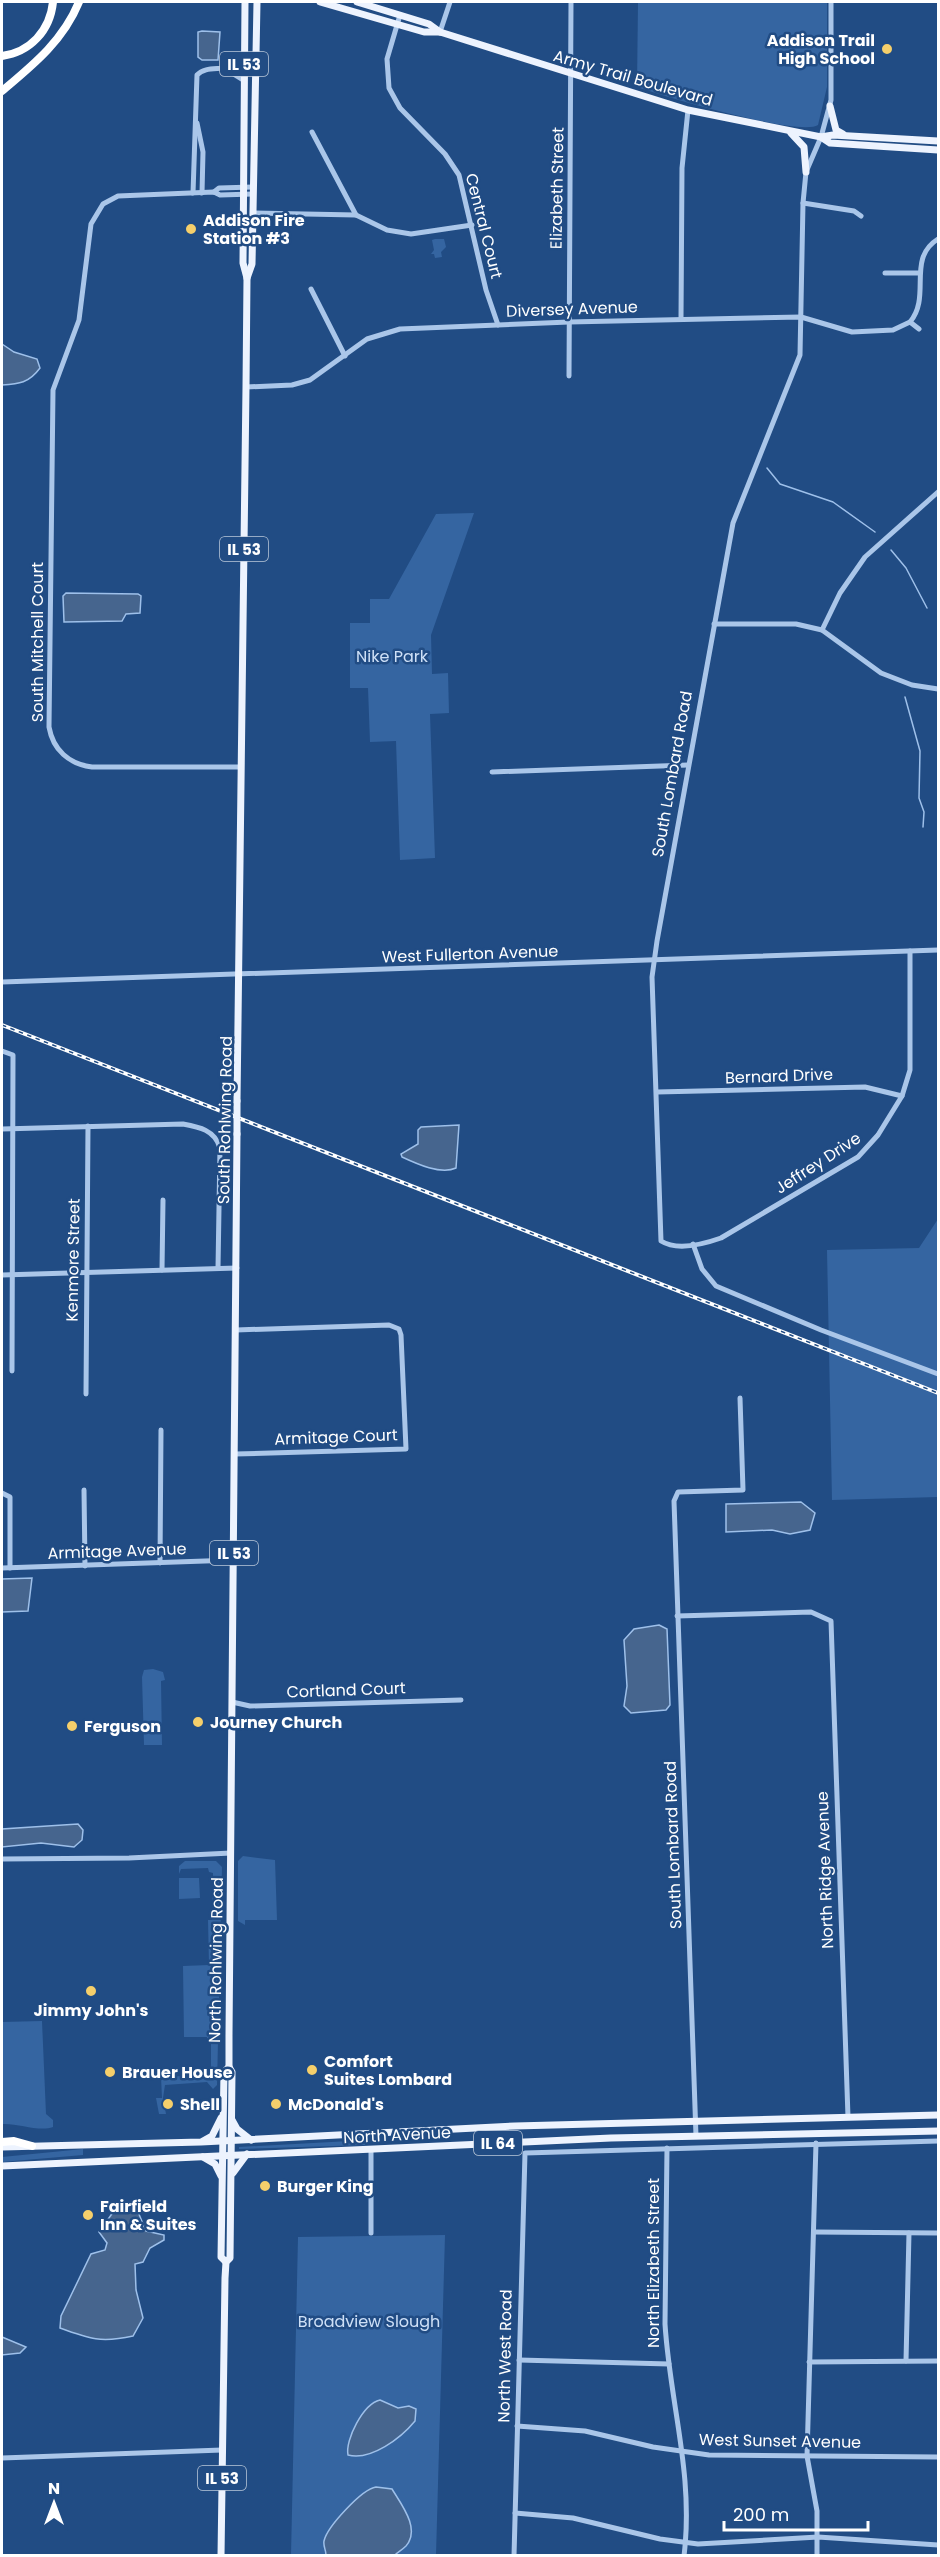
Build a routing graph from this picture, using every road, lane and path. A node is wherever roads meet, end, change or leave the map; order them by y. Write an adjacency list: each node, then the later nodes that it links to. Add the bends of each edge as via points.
1 (53, 2): 15 (highway, via 49,22 38,38 20,51)
2 (79, 2): 20 (highway, via 48,51)
3 (245, 2): 16 (main road, IL 53)
4 (256, 2): 12 (main road, IL 53)
5 (261, 2): 12 (main road)
6 (320, 2): 13 (main road, Army Trail Boulevard)
7 (357, 2): 11 (main road, Army Trail Boulevard)
8 (450, 2): 14 (street)
9 (571, 2): 18 (street, Elizabeth Street)
10 (831, 2): 21 (street, South Lombard Road)
11 (400, 15): 13 (street, Central Court); 14 (main road, Army Trail Boulevard, via 429,24)
12 (256, 16): 34 (main road, IL 53)
13 (397, 25): 14 (main road, Army Trail Boulevard); 42 (street, Central Court, via 387,59 389,88 409,119 451,160 465,192)
14 (440, 32): 18 (main road, Army Trail Boulevard)
15 (2, 57)
16 (244, 59): 17 (street); 19 (main road, IL 53)
17 (225, 69): 19 (street); 23 (street, via 204,70 197,75)
18 (571, 74): 22 (main road, Army Trail Boulevard); 50 (street, Elizabeth Street)
19 (243, 80): 35 (main road, IL 53)
20 (2, 91)
21 (830, 106): 26 (main road, via 836,129); 27 (street, South Lombard Road)
22 (688, 110): 24 (main road, Army Trail Boulevard); 49 (street, via 682,168)
23 (196, 120): 31 (street); 32 (street)
24 (789, 131): 27 (main road, Army Trail Boulevard); 33 (main road, via 804,147)
25 (312, 132): 40 (street)
26 (845, 135): 27 (main road); 29 (main road)
27 (821, 137): 29 (main road, via 830,143); 33 (street, South Lombard Road)
28 (939, 141): 29 (main road)
29 (915, 145): 30 (main road)
30 (939, 150)
31 (193, 163): 32 (street); 36 (street)
32 (203, 163): 37 (street)
33 (806, 172): 38 (street, South Lombard Road)
34 (253, 190): 35 (street, South Mitchell Court); 39 (main road, IL 53)
35 (243, 191): 37 (street, South Mitchell Court, via 219,188); 46 (main road, IL 53, via 243,263)
36 (193, 193): 37 (street, South Mitchell Court); 62 (street, South Mitchell Court, via 118,196 107,200 90,228 79,320 55,383 50,727 62,754 92,767)
37 (202, 193)
38 (803, 203): 41 (street, via 854,211); 48 (street, South Lombard Road)
39 (252, 213): 40 (street); 46 (main road, IL 53, via 252,264)
40 (356, 215): 42 (street, via 387,230 411,234)
41 (861, 216)
42 (472, 225): 52 (street, Central Court)
43 (939, 239): 45 (street, via 924,251)
44 (885, 273): 45 (street)
45 (920, 273): 51 (street, via 919,303)
46 (247, 278): 56 (main road, IL 53)
47 (311, 289): 54 (street)
48 (801, 314): 49 (street, Diversey Avenue); 51 (street, Diversey Avenue, via 852,332 893,330); 58 (street, South Lombard Road, via 800,356 733,523)
49 (681, 319): 50 (street, Diversey Avenue)
50 (568, 322): 52 (street, Diversey Avenue); 55 (street, Elizabeth Street)
51 (910, 322): 53 (street)
52 (498, 325): 54 (street, Diversey Avenue, via 393,330 367,339)
53 (919, 329)
54 (345, 356): 56 (street, Diversey Avenue, via 318,377 302,383)
55 (569, 376)
56 (246, 387): 62 (main road, South Rohlwing Road / IL 53)
57 (939, 492): 59 (street, via 865,557 840,593)
58 (714, 624): 59 (street, via 796,624); 61 (street, South Lombard Road)
59 (822, 630): 60 (street, via 881,673 912,685)
60 (939, 689)
61 (688, 765): 63 (street); 66 (street, South Lombard Road)
62 (241, 767): 67 (main road, South Rohlwing Road / IL 53)
63 (492, 772)
64 (939, 950): 65 (street, West Fullerton Avenue)
65 (910, 951): 66 (street, West Fullerton Avenue); 71 (street, Jeffrey Drive, via 912,1055)
66 (654, 961): 67 (street, West Fullerton Avenue); 70 (street, South Lombard Road)
67 (239, 975): 68 (street, West Fullerton Avenue); 79 (main road, South Rohlwing Road / IL 53, bridge)
68 (2, 982)
69 (2, 1051): 74 (street, via 14,1055)
70 (657, 1092): 71 (street, Bernard Drive, via 865,1087); 77 (street, South Lombard Road, via 662,1241)
71 (902, 1096): 76 (street, Jeffrey Drive, via 874,1142 858,1157 732,1233 712,1242)
72 (88, 1126): 74 (street); 78 (street, via 183,1124 214,1135 219,1148); 81 (street, Kenmore Street)
73 (2, 1129): 74 (street)
74 (13, 1129): 83 (street)
75 (163, 1200): 80 (street)
76 (693, 1244): 77 (street, Jeffrey Drive); 86 (street, via 702,1269 716,1286)
77 (670, 1246)
78 (218, 1268): 79 (street); 80 (street)
79 (237, 1268): 84 (main road, South Rohlwing Road / IL 53)
80 (162, 1270): 81 (street)
81 (87, 1274): 83 (street); 87 (street, Kenmore Street)
82 (2, 1275): 83 (street)
83 (12, 1275): 85 (street)
84 (236, 1330): 90 (main road, South Rohlwing Road / IL 53); 90 (street, Armitage Court, via 389,1325 399,1329 406,1449)
85 (12, 1371)
86 (939, 1374)
87 (86, 1395)
88 (740, 1398): 98 (street, South Lombard Road, via 743,1490 677,1493 674,1501)
89 (161, 1430): 94 (street)
90 (235, 1454): 93 (main road, South Rohlwing Road / IL 53)
91 (84, 1490): 95 (street)
92 (2, 1493): 97 (street, via 9,1495)
93 (234, 1560): 94 (street, Armitage Avenue); 100 (main road, South Rohlwing Road / IL 53)
94 (159, 1563): 95 (street, Armitage Avenue)
95 (85, 1566): 97 (street, Armitage Avenue)
96 (2, 1568): 97 (street, Armitage Avenue)
97 (10, 1568)
98 (677, 1616): 106 (street, North Ridge Avenue, via 811,1612 831,1621); 108 (street, South Lombard Road)
99 (461, 1700): 100 (street, Cortland Court, via 250,1706)
100 (232, 1702): 101 (main road, South Rohlwing Road / IL 53)
101 (231, 1853): 102 (street); 103 (main road, North Rohlwing Road / IL 53)
102 (2, 1859)
103 (229, 2067): 104 (main road, North Rohlwing Road / IL 53, via 224,2072); 107 (main road, North Rohlwing Road / IL 53)
104 (223, 2111): 115 (main road, North Rohlwing Road / IL 53); 117 (main road, via 216,2130)
105 (939, 2115): 106 (main road, North Avenue / IL 64)
106 (848, 2117): 108 (main road, North Avenue / IL 64)
107 (232, 2119): 112 (main road, North Rohlwing Road / IL 53); 113 (main road, via 237,2129)
108 (696, 2121): 110 (main road, North Avenue / IL 64); 111 (street, South Lombard Road)
109 (939, 2131): 111 (main road, North Avenue / IL 64)
110 (376, 2134): 113 (main road, North Avenue / IL 64); 122 (main road)
111 (696, 2136): 122 (main road, North Avenue / IL 64)
112 (231, 2140): 113 (main road, North Avenue / IL 64); 115 (main road, North Avenue / IL 64); 125 (main road, IL 53)
113 (251, 2140)
114 (939, 2140): 118 (street)
115 (223, 2141): 117 (main road, North Avenue / IL 64); 124 (main road, IL 53)
116 (2, 2142): 119 (highway)
117 (201, 2142): 119 (main road, North Avenue / IL 64)
118 (816, 2144): 121 (street); 130 (street)
119 (32, 2146): 120 (main road, North Avenue / IL 64)
120 (2, 2147)
121 (667, 2148): 135 (street, North West Road, via 529,2152 523,2158); 139 (street, North Elizabeth Street, via 665,2324)
122 (371, 2150): 123 (main road, North Avenue / IL 64); 131 (street)
123 (246, 2154): 125 (main road, North Avenue / IL 64); 128 (main road)
124 (222, 2155): 125 (main road, North Avenue / IL 64); 126 (main road, North Avenue / IL 64); 129 (main road, IL 53)
125 (231, 2155): 128 (main road, IL 53)
126 (200, 2156): 127 (main road, North Avenue / IL 64); 129 (main road, via 215,2164)
127 (2, 2166)
128 (231, 2176): 134 (main road, IL 53, via 230,2258)
129 (222, 2181): 134 (main road, IL 53, via 221,2257)
130 (814, 2232): 132 (street); 138 (street)
131 (371, 2233)
132 (909, 2233): 133 (street); 136 (street)
133 (939, 2233)
134 (226, 2262): 141 (main road, IL 53)
135 (519, 2360): 139 (street); 140 (street, North West Road)
136 (906, 2361): 137 (street); 138 (street)
137 (939, 2361)
138 (809, 2362): 143 (street)
139 (669, 2364): 142 (street, North Elizabeth Street)
140 (517, 2426): 142 (street, West Sunset Avenue, via 585,2431); 146 (street, North West Road)
141 (222, 2450): 145 (street); 150 (main road, IL 53)
142 (684, 2453): 143 (street, West Sunset Avenue); 148 (street, North Elizabeth Street, via 688,2497)
143 (807, 2456): 144 (street, West Sunset Avenue); 147 (street)
144 (939, 2457)
145 (2, 2458)
146 (515, 2513): 148 (street, via 579,2519); 151 (street, North West Road)
147 (818, 2537): 148 (street); 149 (street); 153 (street)
148 (686, 2543): 152 (street, North Elizabeth Street)
149 (939, 2545)
150 (221, 2556)
151 (514, 2556)
152 (684, 2556)
153 (817, 2556)

